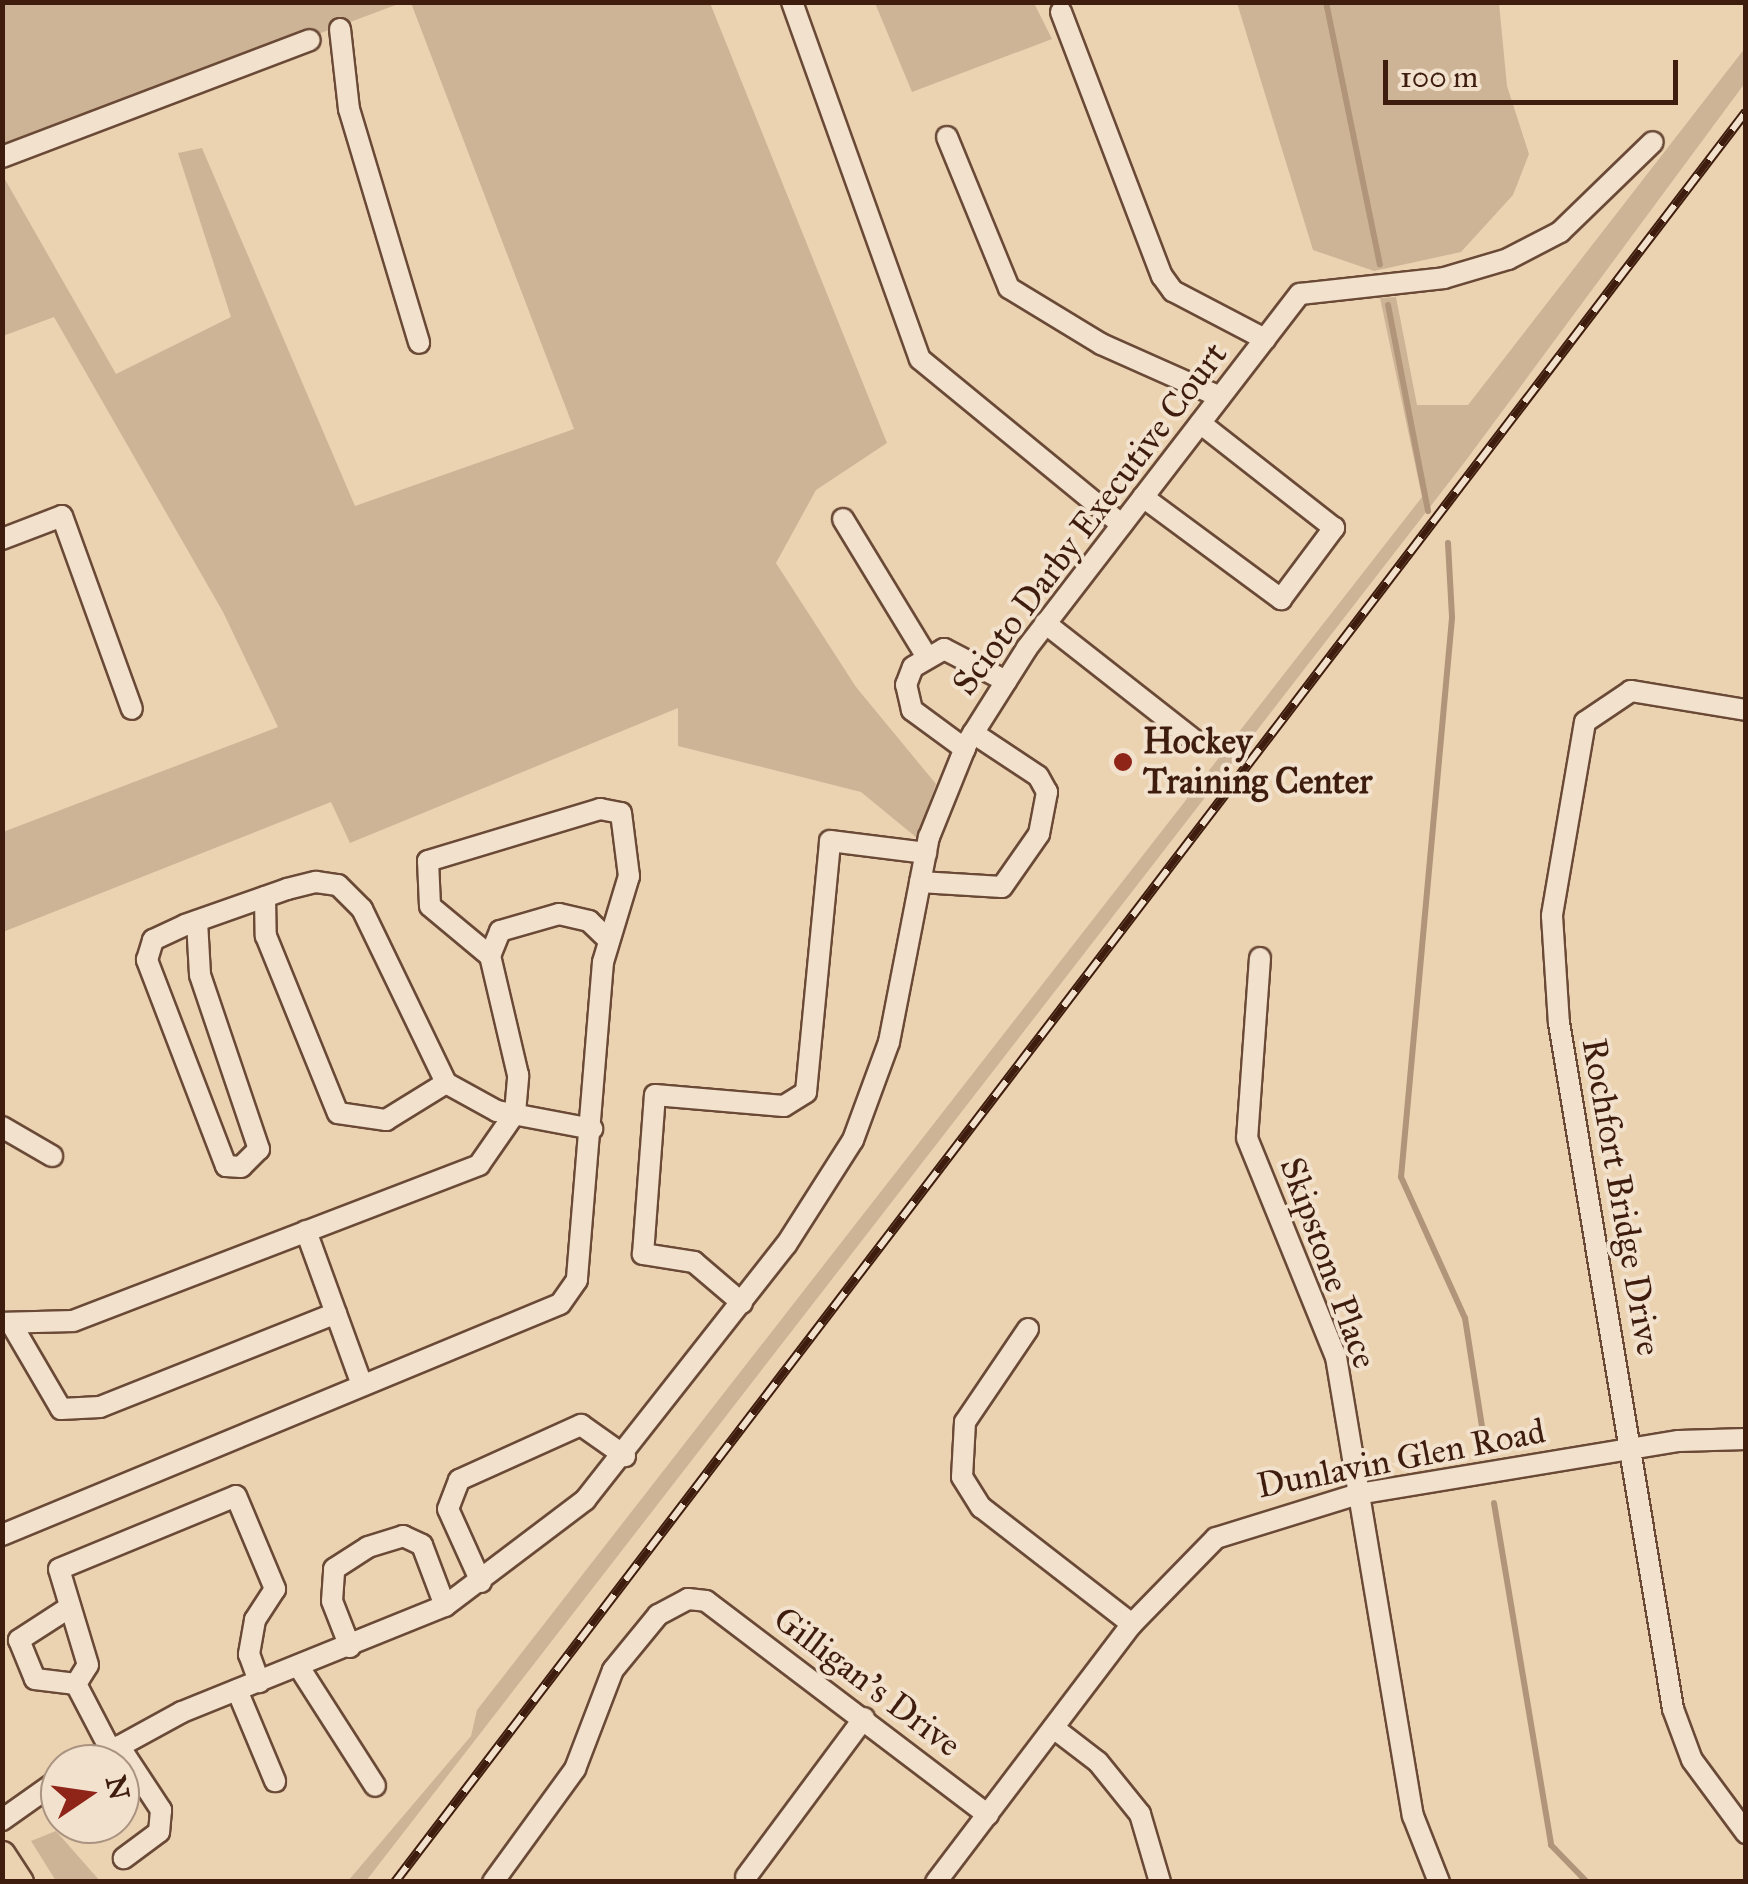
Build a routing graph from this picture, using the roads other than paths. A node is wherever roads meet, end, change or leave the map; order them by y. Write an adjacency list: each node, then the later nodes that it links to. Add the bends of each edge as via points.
1 (792, 2): 14 (street, via 920,359)
2 (1062, 12): 8 (street, via 1162,276 1173,291)
3 (340, 29): 9 (street, via 349,109)
4 (310, 40): 7 (street)
5 (947, 137): 10 (street, via 1009,288 1101,344)
6 (1653, 142): 8 (street, Scioto Darby Executive Court, via 1560,232 1508,259 1444,278 1300,294)
7 (2, 158)
8 (1265, 339): 10 (street, Scioto Darby Executive Court)
9 (419, 343)
10 (1220, 397): 11 (street, Scioto Darby Executive Court)
11 (1200, 423): 12 (street, Scioto Darby Executive Court); 12 (street, via 1334,528 1281,599)
12 (1143, 497): 14 (street, Scioto Darby Executive Court)
13 (843, 518): 17 (street)
14 (1122, 525): 16 (street, Scioto Darby Executive Court)
15 (2, 539): 19 (street, via 62,516)
16 (1045, 623): 18 (street, Scioto Darby Executive Court); 22 (street)
17 (924, 654): 18 (street, via 962,654); 21 (street, via 906,685 912,710)
18 (1006, 680): 21 (street, Scioto Darby Executive Court)
19 (132, 709)
20 (1746, 710): 42 (street, Rochfort Bridge Drive, via 1632,692 1585,722 1574,752 1552,916 1558,1023)
21 (969, 741): 23 (street, Scioto Darby Executive Court); 24 (street, via 1038,776 1048,810 1002,887)
22 (1197, 742)
23 (926, 853): 24 (street, Scioto Darby Executive Court); 36 (street, via 830,842 806,1092 784,1106 656,1094 643,1254 694,1262)
24 (920, 882): 36 (street, Scioto Darby Executive Court, via 890,1042 853,1140)
25 (266, 897): 26 (street); 30 (street, via 316,882 338,885 362,909); 30 (street, via 266,936 338,1113 386,1120)
26 (196, 921): 26 (street, via 200,975 256,1128 259,1149 241,1167 213,1151 146,960 153,940)
27 (609, 940): 28 (street, via 589,921 559,914 500,932); 28 (street, via 629,876 625,824 613,808 428,862 422,878 430,906); 33 (street)
28 (490, 956): 31 (street, via 518,1075)
29 (1260, 958): 44 (street, Skipstone Place, via 1247,1138 1336,1357)
30 (446, 1084): 31 (street)
31 (515, 1113): 33 (street); 35 (street, via 480,1165)
32 (2, 1128): 34 (street)
33 (592, 1129): 40 (street, via 577,1280 560,1304)
34 (52, 1156)
35 (306, 1232): 37 (street); 38 (street, via 73,1321)
36 (742, 1303): 43 (street, Scioto Darby Executive Court)
37 (336, 1313): 38 (street, via 100,1407 61,1409); 40 (street)
38 (7, 1324)
39 (1028, 1329): 49 (street, via 964,1422 962,1477 981,1507)
40 (362, 1385): 45 (street)
41 (1746, 1439): 42 (street, Dunlavin Glen Road)
42 (1630, 1448): 44 (street, Dunlavin Glen Road); 65 (street, Rochfort Bridge Drive, via 1674,1708 1692,1760)
43 (625, 1456): 46 (street, Scioto Darby Executive Court); 46 (street, via 580,1425 459,1480 448,1509)
44 (1358, 1494): 49 (street, Dunlavin Glen Road, via 1216,1538); 73 (street, Skipstone Place, via 1413,1816)
45 (2, 1535)
46 (481, 1582): 48 (street, Scioto Darby Executive Court)
47 (70, 1606): 52 (street, via 59,1569 81,1554 236,1496 276,1590 255,1620 249,1654); 53 (street, via 88,1664); 53 (street, via 26,1627 20,1640 35,1678)
48 (444, 1606): 50 (street, Scioto Darby Executive Court); 50 (street, via 422,1545 402,1536 368,1547 334,1569 332,1602)
49 (1132, 1624): 56 (street, Dunlavin Glen Road)
50 (350, 1647): 51 (street, Scioto Darby Executive Court)
51 (299, 1666): 52 (street, Scioto Darby Executive Court); 61 (street)
52 (260, 1682): 54 (street, Scioto Darby Executive Court)
53 (76, 1684): 57 (street)
54 (237, 1690): 58 (street, Scioto Darby Executive Court); 60 (street)
55 (864, 1718): 63 (street, Gilligan's Drive); 68 (street); 70 (street, Gilligan's Drive, via 706,1601 671,1604 613,1670 576,1769)
56 (1055, 1729): 63 (street, Dunlavin Glen Road); 72 (street, via 1098,1762 1140,1814)
57 (113, 1744)
58 (123, 1744)
59 (140, 1781): 67 (street, via 162,1810 160,1832)
60 (275, 1782)
61 (375, 1786)
62 (40, 1793): 64 (street)
63 (988, 1815): 71 (street, Dunlavin Glen Road)
64 (2, 1820)
65 (1746, 1833)
66 (2, 1854): 69 (main road)
67 (124, 1858)
68 (746, 1877)
69 (20, 1882)
70 (493, 1882)
71 (936, 1882)
72 (1160, 1882)
73 (1439, 1882)

